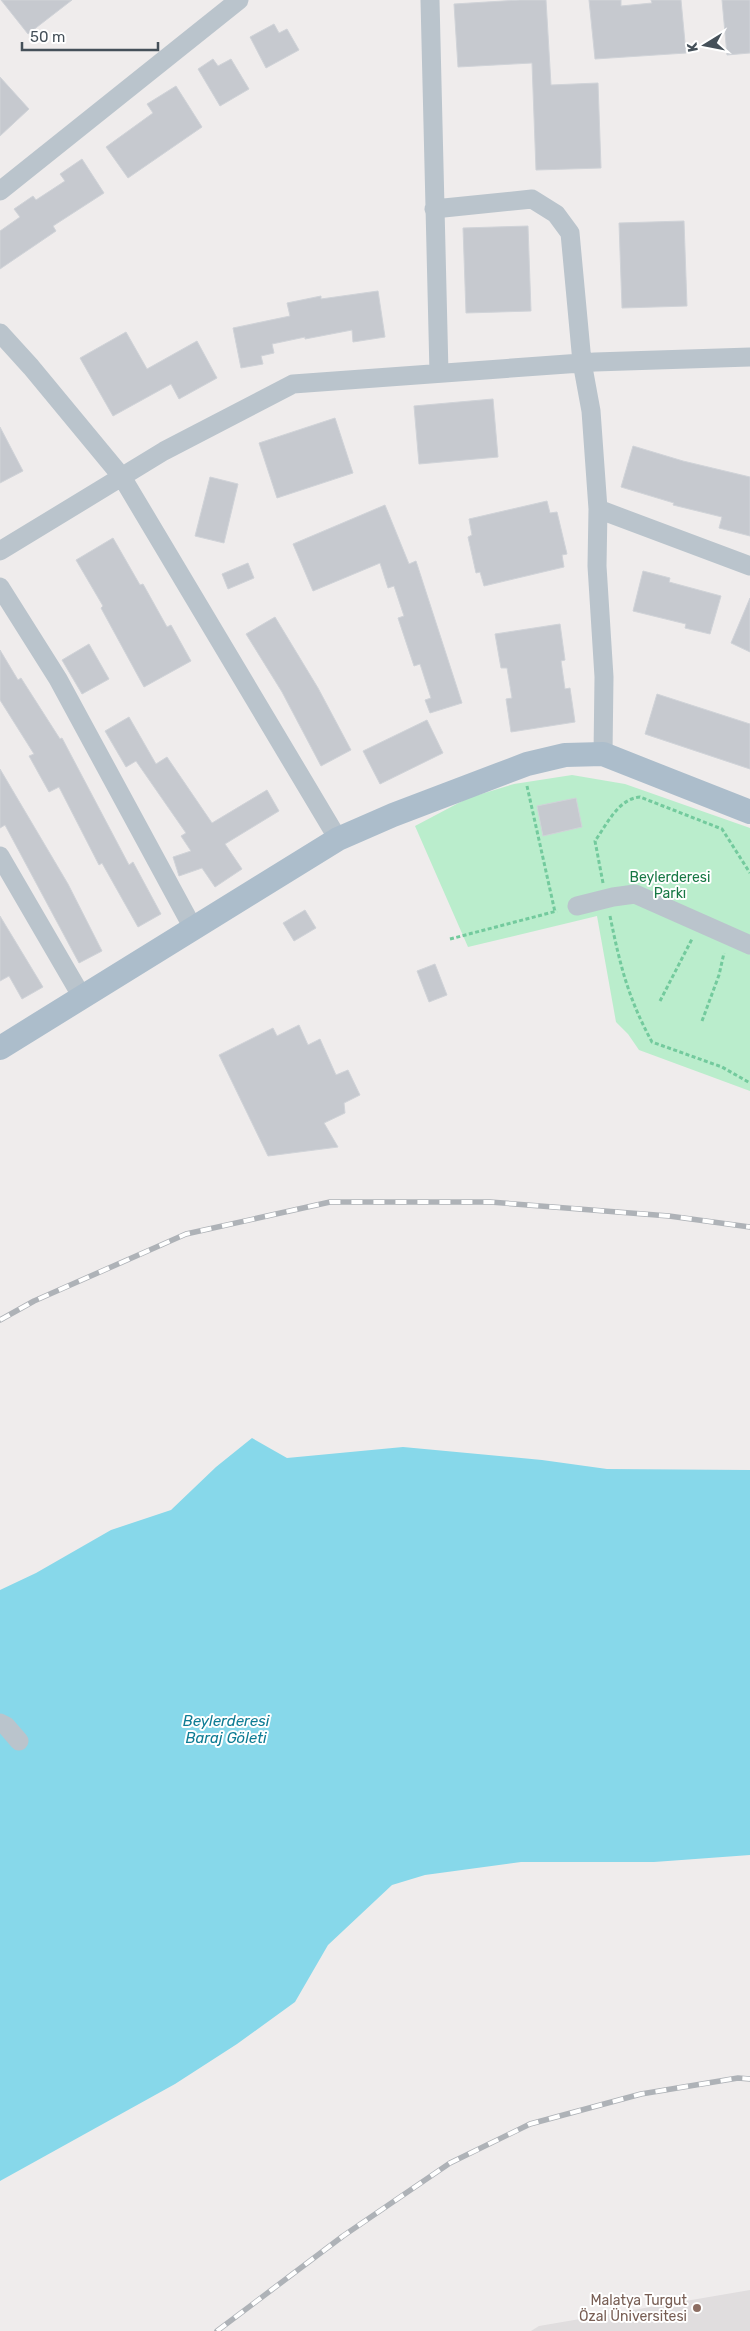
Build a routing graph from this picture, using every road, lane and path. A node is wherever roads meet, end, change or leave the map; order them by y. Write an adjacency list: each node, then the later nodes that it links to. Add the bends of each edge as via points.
1 (240, 0): 3 (street)
2 (430, 0): 4 (street)
3 (0, 191)
4 (434, 209): 7 (street, via 532,199 556,214 570,233); 8 (street)
5 (0, 334): 9 (street)
6 (750, 357): 7 (street)
7 (582, 362): 8 (street); 10 (street, via 591,411)
8 (439, 373): 9 (street, via 293,384 164,451)
9 (122, 477): 11 (street); 17 (street)
10 (598, 509): 12 (street); 14 (street, via 597,566 604,677)
11 (0, 551)
12 (750, 566)
13 (0, 587): 22 (street, via 58,679)
14 (603, 754): 15 (main road, via 564,755); 16 (main road)
15 (522, 766): 17 (main road, via 393,814); 20 (path)
16 (750, 812)
17 (338, 839): 22 (main road)
18 (0, 856): 26 (street)
19 (577, 906): 20 (path); 21 (street, via 636,894)
20 (556, 912): 24 (path)
21 (700, 924): 23 (street); 27 (path)
22 (193, 928): 26 (main road)
23 (728, 936): 25 (street); 28 (path, via 719,975)
24 (450, 939)
25 (750, 945)
26 (82, 997): 29 (main road)
27 (660, 1001)
28 (702, 1021)
29 (0, 1048)
30 (0, 1723): 31 (street)
31 (19, 1741)

